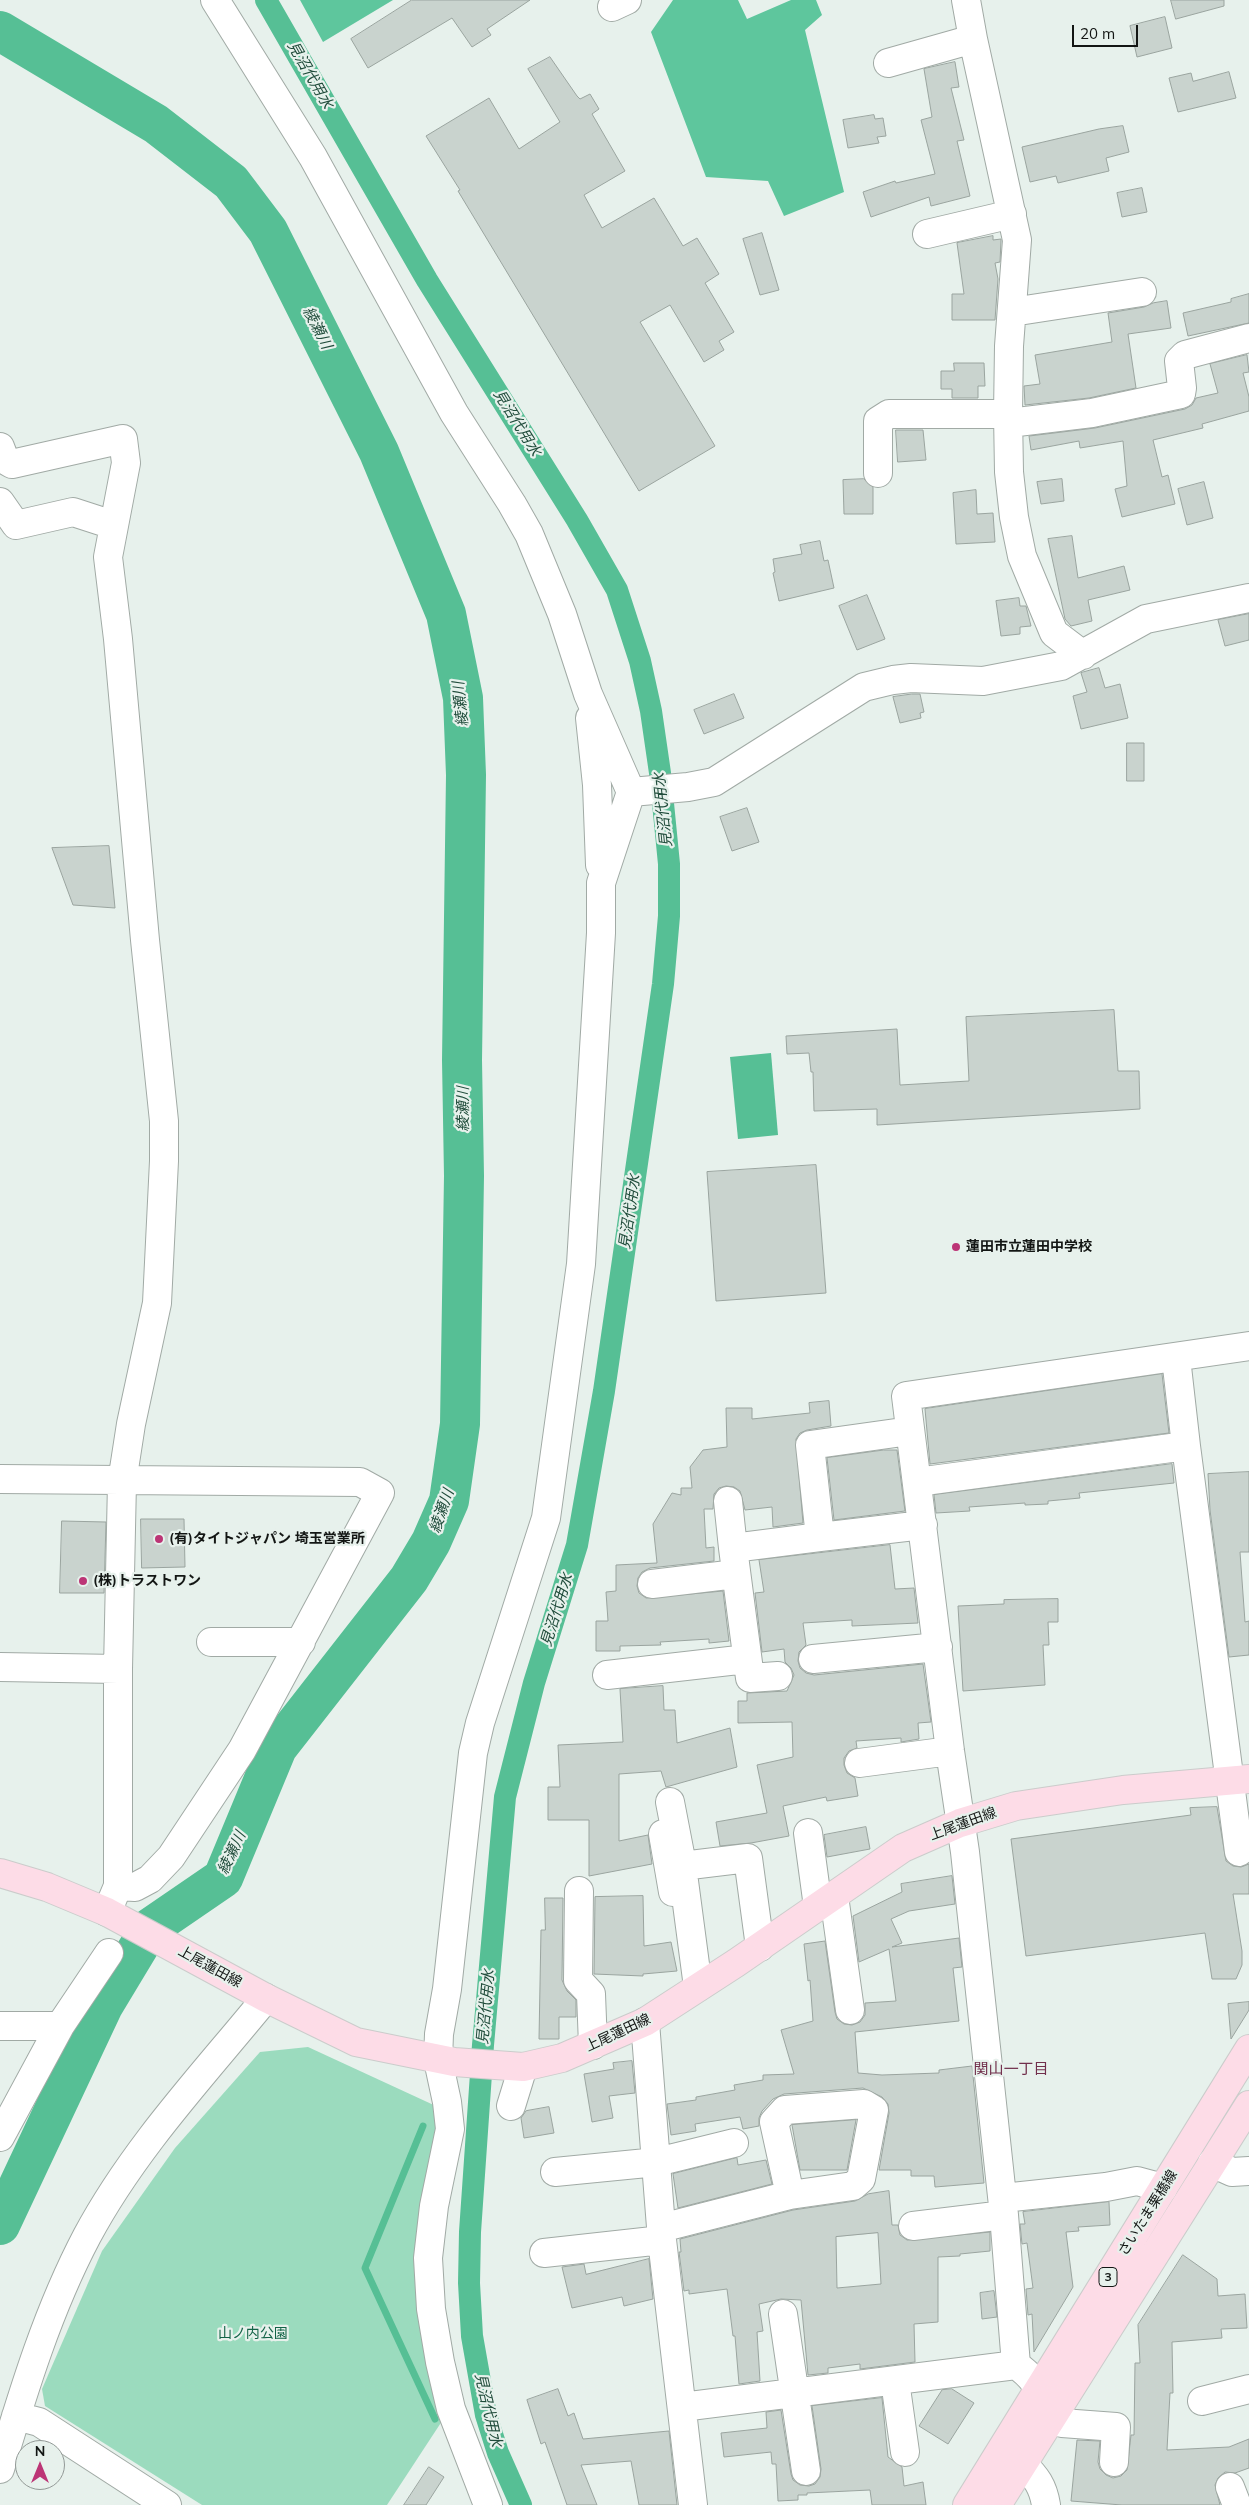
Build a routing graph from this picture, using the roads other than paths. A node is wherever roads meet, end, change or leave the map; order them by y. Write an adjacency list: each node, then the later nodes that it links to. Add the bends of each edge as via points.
1 (215, 0): 17 (street, via 313,157 454,413 529,534 562,614)
2 (966, 0): 3 (street)
3 (973, 40): 4 (street); 5 (street)
4 (888, 63)
5 (1012, 214): 6 (street); 8 (street, via 1017,240)
6 (927, 234)
7 (1142, 292): 8 (street)
8 (1012, 312): 10 (street)
9 (1249, 338): 10 (street, via 1184,355 1179,361 1181,394 1092,413)
10 (1009, 418): 12 (street, via 889,414 878,421); 16 (street, via 1009,472 1022,556 1054,633)
11 (2, 459): 14 (street, via 12,464 123,439 126,463)
12 (878, 472)
13 (0, 502): 14 (street, via 16,526 73,512)
14 (113, 525): 25 (street, via 108,557 164,1131 157,1303)
15 (1249, 598): 16 (street, via 1146,618)
16 (1083, 655): 18 (street, via 1061,666 983,681 911,678 864,687 714,782)
17 (588, 694): 18 (street); 19 (street, via 597,785)
18 (639, 791): 19 (street)
19 (601, 883): 66 (street, via 601,933 581,1264 546,1518 473,1753 447,1989 439,2034)
20 (1249, 1346): 21 (street)
21 (1176, 1358): 22 (street, via 906,1396); 23 (street)
22 (910, 1431): 26 (street); 29 (street, via 810,1445)
23 (1186, 1446): 26 (street); 44 (street)
24 (0, 1479): 25 (street)
25 (122, 1482): 34 (street, via 360,1482 380,1493); 39 (street)
26 (917, 1482): 28 (street)
27 (728, 1501): 30 (street)
28 (923, 1525): 29 (street); 35 (street)
29 (820, 1537): 30 (street)
30 (733, 1548): 31 (street)
31 (736, 1574): 32 (street); 36 (street)
32 (652, 1584)
33 (211, 1642): 34 (street)
34 (301, 1642): 52 (street, via 242,1750 171,1857 150,1879 135,1887)
35 (938, 1647): 37 (street); 42 (street)
36 (747, 1659): 40 (street); 41 (street, via 750,1678)
37 (813, 1659)
38 (0, 1667): 39 (street)
39 (118, 1669): 52 (street)
40 (606, 1675)
41 (778, 1676)
42 (950, 1751): 43 (street); 46 (street)
43 (859, 1763)
44 (1239, 1780): 46 (main road, 上尾蓮田線, via 1123,1790 1016,1806); 49 (street)
45 (670, 1802): 50 (street)
46 (960, 1823): 54 (main road, 上尾蓮田線, via 903,1848); 78 (street)
47 (808, 1833): 54 (street)
48 (663, 1834): 58 (street)
49 (1239, 1852)
50 (682, 1866): 56 (street, via 748,1858); 58 (street)
51 (0, 1873): 55 (main road, 上尾蓮田線, via 47,1887)
52 (118, 1886): 55 (street)
53 (579, 1891): 64 (street, via 578,1980 591,1994)
54 (826, 1901): 56 (main road, 上尾蓮田線); 60 (street)
55 (108, 1912): 59 (main road, 上尾蓮田線)
56 (760, 1947): 58 (main road, 上尾蓮田線)
57 (109, 1953): 63 (street)
58 (693, 1991): 61 (main road, 上尾蓮田線)
59 (266, 1998): 66 (main road, 上尾蓮田線, via 356,2042); 91 (street, via 160,2126 124,2175 88,2235 48,2319)
60 (850, 2010)
61 (645, 2022): 64 (main road, 上尾蓮田線); 72 (street)
62 (0, 2026): 63 (street)
63 (60, 2026): 70 (street)
64 (593, 2045): 67 (main road, 上尾蓮田線, via 562,2058)
65 (1249, 2049): 76 (main road, さいたま栗橋線 / 3)
66 (446, 2061): 67 (main road, 上尾蓮田線); 98 (street, via 450,2129 434,2206 428,2258 431,2309 451,2409)
67 (517, 2067): 69 (street)
68 (1249, 2105): 73 (main road, さいたま栗橋線 / 3)
69 (511, 2106)
70 (0, 2137)
71 (734, 2143): 72 (street)
72 (657, 2162): 75 (street); 80 (street)
73 (1212, 2163): 74 (street, via 1232,2172); 90 (main road, さいたま栗橋線 / 3)
74 (1249, 2171)
75 (555, 2172)
76 (1164, 2188): 78 (street, via 1137,2181); 85 (main road, さいたま栗橋線 / 3)
77 (790, 2195): 80 (street)
78 (1004, 2207): 79 (street); 83 (street)
79 (913, 2226)
80 (662, 2234): 81 (street); 89 (street)
81 (544, 2253)
82 (783, 2314): 87 (street)
83 (1016, 2365): 84 (street); 85 (street)
84 (895, 2381): 87 (street); 92 (street)
85 (1040, 2387): 90 (street); 100 (main road, さいたま栗橋線 / 3)
86 (1249, 2389): 88 (street)
87 (795, 2392): 89 (street); 96 (street)
88 (1202, 2401)
89 (682, 2407): 99 (street)
90 (1054, 2414): 93 (street, via 1062,2423 1116,2427); 94 (main road, さいたま栗橋線 / 3)
91 (16, 2416): 95 (street); 97 (street, via 40,2422)
92 (905, 2452)
93 (1114, 2462)
94 (1023, 2464): 101 (main road, さいたま栗橋線 / 3); 102 (street, via 1038,2479)
95 (0, 2469)
96 (806, 2471)
97 (167, 2505)
98 (488, 2505)
99 (693, 2505)
100 (967, 2505)
101 (997, 2505)
102 (1046, 2505)

